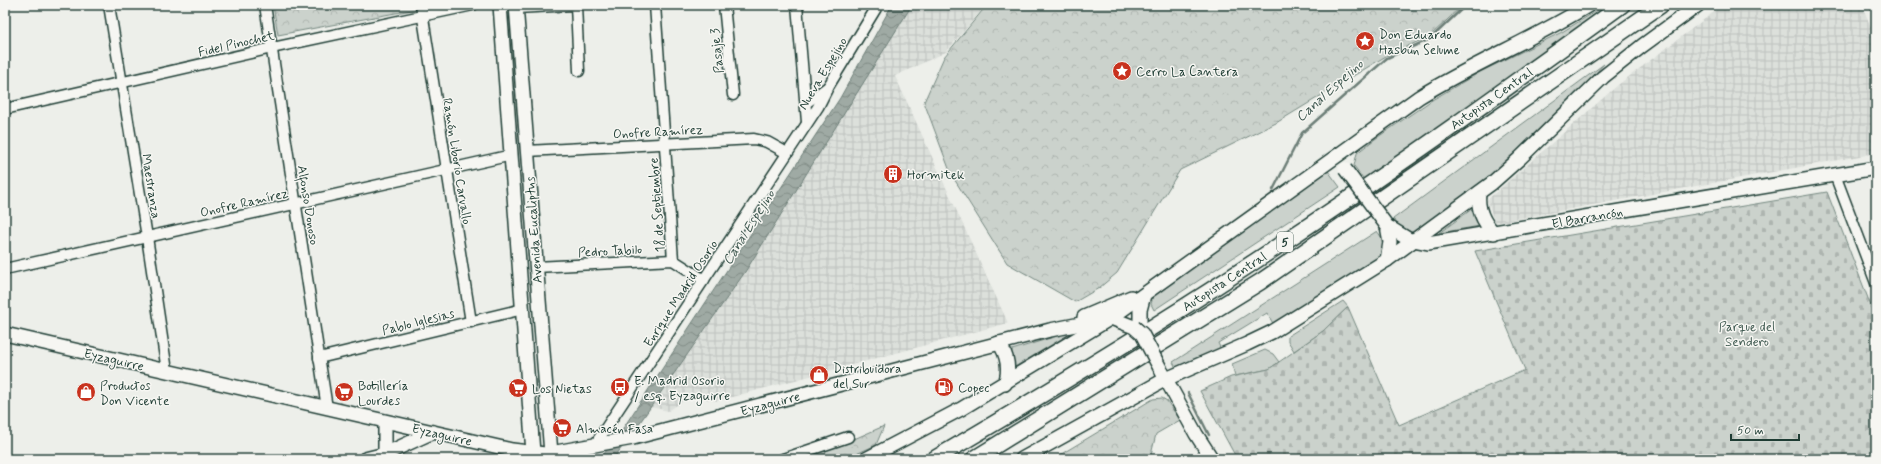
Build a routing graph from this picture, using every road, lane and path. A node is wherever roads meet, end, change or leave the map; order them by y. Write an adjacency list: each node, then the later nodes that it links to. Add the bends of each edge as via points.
1 (109, 5): 19 (street, Maestranza)
2 (265, 5): 17 (street, Alfonso Donoso)
3 (421, 5): 16 (street, Ramón Liborio Carvallo)
4 (473, 5): 16 (street, Fidel Pinochet)
5 (500, 5): 28 (main road, Avenida Eucaliptus)
6 (575, 5): 15 (street); 18 (street)
7 (654, 5): 25 (street, 18 de Septiembre)
8 (724, 5): 21 (street, Pasaje 3)
9 (798, 5): 22 (street)
10 (878, 5): 20 (street, Nueva Espejino)
11 (1589, 5): 29 (main road, via 1449,79 1405,106)
12 (1622, 5): 70 (highway, Autopista Central / 5, via 1283,243 1160,322)
13 (1661, 5): 71 (highway, Autopista Central / 5, via 1260,282)
14 (1698, 5): 33 (main road, via 1603,77 1519,159)
15 (516, 7): 26 (main road, Avenida Eucaliptus)
16 (423, 16): 17 (street, Fidel Pinochet); 31 (street, Ramón Liborio Carvallo)
17 (272, 48): 19 (street, Fidel Pinochet); 34 (street, Alfonso Donoso)
18 (579, 71)
19 (121, 82): 23 (street, Fidel Pinochet); 37 (street, Maestranza)
20 (828, 87): 22 (street); 24 (street, Nueva Espejino)
21 (733, 95)
22 (806, 103): 24 (street)
23 (5, 109)
24 (807, 122): 27 (street, Nueva Espejino)
25 (665, 143): 26 (street, Onofre Ramírez); 27 (street, Onofre Ramírez, via 754,139 767,142); 39 (street, 18 de Septiembre)
26 (527, 150): 41 (main road, Avenida Eucaliptus)
27 (787, 153): 44 (street, Enrique Madrid Osorio)
28 (512, 155): 31 (street, Onofre Ramírez); 47 (main road, Avenida Eucaliptus)
29 (1336, 156): 35 (main road, El Barrancón, bridge); 43 (main road)
30 (1876, 168): 32 (main road, El Barrancón)
31 (446, 170): 34 (street, Onofre Ramírez); 49 (street, Ramón Liborio Carvallo)
32 (1835, 175): 36 (main road, El Barrancón); 45 (street)
33 (1480, 193): 36 (main road, via 1479,205 1482,216); 38 (main road)
34 (295, 204): 37 (street, Onofre Ramírez); 54 (street, Alfonso Donoso)
35 (1391, 232): 38 (main road, El Barrancón); 40 (main road)
36 (1494, 233): 38 (main road, El Barrancón, via 1428,244)
37 (147, 237): 42 (street, Onofre Ramírez); 56 (street, Maestranza)
38 (1415, 241): 40 (main road)
39 (673, 260): 41 (street, Pedro Tabilo); 44 (street)
40 (1387, 260): 55 (main road, via 1272,332)
41 (536, 267): 66 (main road, Avenida Eucaliptus)
42 (5, 269)
43 (1171, 275): 46 (main road); 51 (main road, via 1110,306)
44 (704, 280): 64 (street, Enrique Madrid Osorio)
45 (1876, 283)
46 (1144, 295): 48 (main road); 50 (main road)
47 (523, 309): 49 (street, Pablo Iglesias); 66 (main road, Avenida Eucaliptus)
48 (1112, 318): 50 (main road); 51 (main road, Eyzaguirre); 58 (main road)
49 (471, 322): 54 (street, Pablo Iglesias)
50 (1139, 329): 57 (main road, bridge)
51 (1050, 330): 53 (main road, Eyzaguirre)
52 (5, 334): 56 (main road, Eyzaguirre)
53 (999, 343): 58 (main road, via 1008,363); 64 (main road, Eyzaguirre)
54 (319, 358): 60 (street, Alfonso Donoso)
55 (1186, 370): 57 (main road); 59 (main road, via 1178,383)
56 (166, 371): 60 (main road, Eyzaguirre)
57 (1164, 374): 59 (main road); 72 (main road)
58 (1005, 384): 69 (main road)
59 (1177, 400): 73 (main road)
60 (327, 408): 61 (main road, Eyzaguirre)
61 (385, 422): 62 (main road, Eyzaguirre); 65 (main road)
62 (433, 432): 65 (main road); 66 (main road, Eyzaguirre)
63 (848, 437): 68 (street)
64 (600, 445): 66 (main road, Eyzaguirre)
65 (385, 454): 67 (main road)
66 (543, 456)
67 (365, 459)
68 (783, 459)
69 (866, 459)
70 (934, 459)
71 (974, 459)
72 (1022, 459)
73 (1212, 459)

